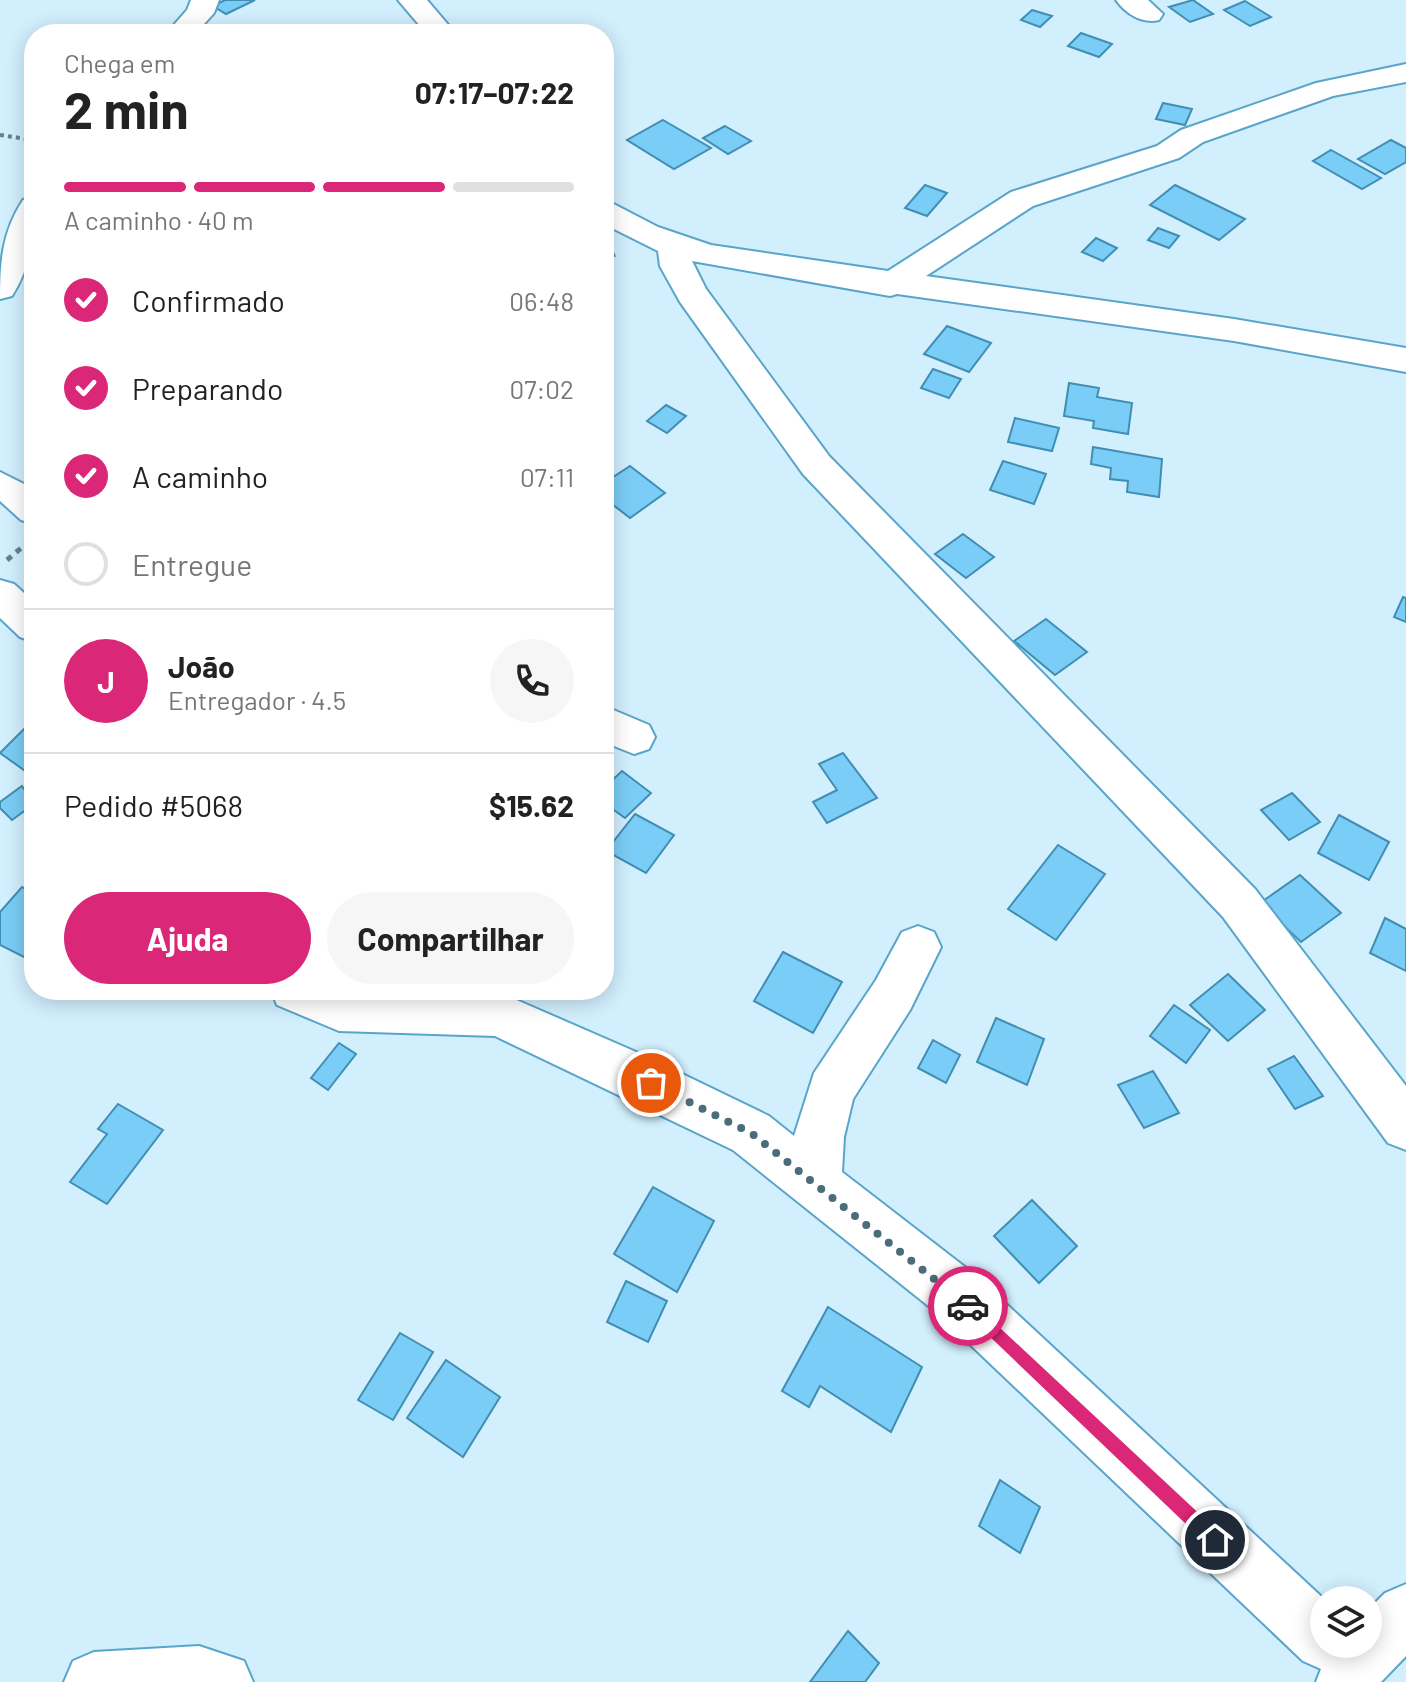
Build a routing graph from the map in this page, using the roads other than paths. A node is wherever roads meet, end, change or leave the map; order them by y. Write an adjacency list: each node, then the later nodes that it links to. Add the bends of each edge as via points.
1 (205, 0): 3 (street)
2 (412, 0): 4 (street)
3 (190, 24)
4 (433, 24)
5 (1406, 73): 9 (street, via 1326,89 1192,136 1168,152 1022,199)
6 (614, 216): 8 (street, via 632,230)
7 (24, 231): 10 (street)
8 (674, 246): 9 (street); 18 (street, via 676,266 692,294 816,465 1239,903)
9 (890, 285): 11 (street, via 1234,330)
10 (0, 288)
11 (1406, 360)
12 (0, 485): 13 (street)
13 (24, 501)
14 (0, 595): 15 (street)
15 (24, 617)
16 (918, 947): 19 (street, via 831,1090 819,1137)
17 (318, 1000): 19 (street, via 339,1009 498,1014 751,1133)
18 (1406, 1126)
19 (816, 1183): 22 (street, via 955,1293)
20 (1406, 1614): 21 (street)
21 (1382, 1630)
22 (1310, 1631)
23 (94, 1682): 24 (street, via 199,1676)
24 (223, 1682)

